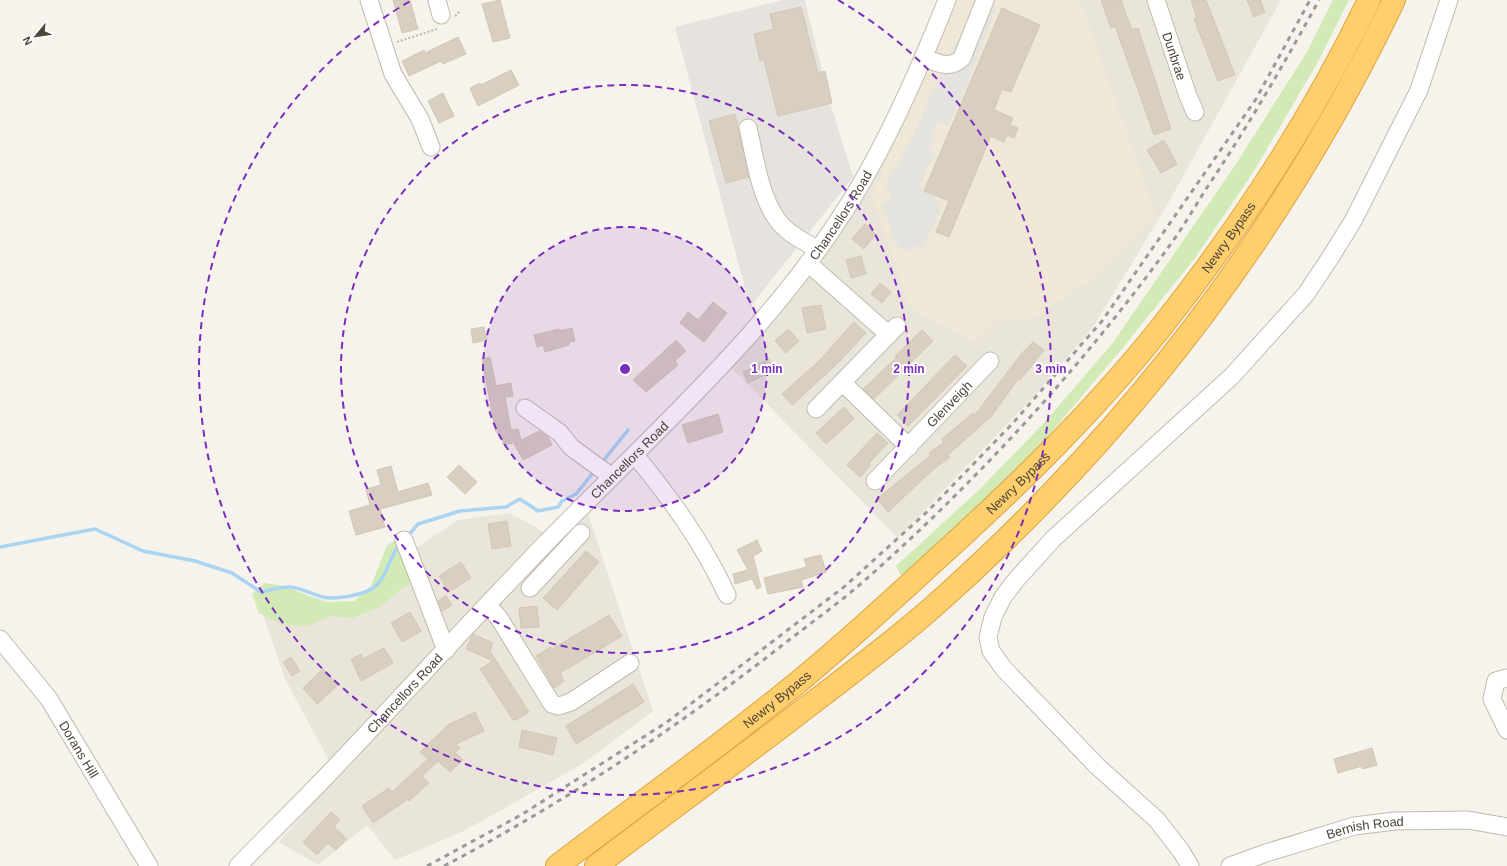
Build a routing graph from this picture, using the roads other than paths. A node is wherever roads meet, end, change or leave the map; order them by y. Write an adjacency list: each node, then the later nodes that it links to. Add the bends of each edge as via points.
1 (369, 0): 11 (street, via 393,74 420,119)
2 (947, 0): 8 (street, Chancellors Road)
3 (985, 0): 8 (street, via 962,58 956,63 946,65)
4 (1156, 0): 9 (street, Dunbrae)
5 (1369, 0): 37 (highway, Newry Bypass, via 1304,122 1251,204 1158,331 1097,401 1032,470 969,530 802,679)
6 (1394, 0): 38 (highway, Newry Bypass, via 1327,128 1264,230 1210,308 1136,401 1076,470 1004,542 931,609 841,681)
7 (1450, 0): 39 (street, via 1419,90 1353,221 1306,294 1232,376 1053,539 1016,580 1003,597 993,617 988,637 991,651 1004,669 1097,766 1157,820)
8 (924, 57): 12 (street, Chancellors Road, via 872,165 851,202)
9 (1195, 112)
10 (748, 128): 12 (street, via 764,193 776,218 794,236)
11 (431, 147)
12 (817, 250): 13 (street, Chancellors Road)
13 (808, 263): 15 (street, via 892,330); 19 (street, Chancellors Road, via 741,345)
14 (990, 362): 18 (street, Glenveigh)
15 (843, 383): 17 (street); 18 (street)
16 (525, 408): 20 (street, via 560,433 571,447)
17 (816, 409)
18 (909, 447): 21 (street, Glenveigh)
19 (635, 456): 20 (street, Chancellors Road); 27 (street, via 669,496 699,540)
20 (612, 477): 24 (street, Chancellors Road)
21 (876, 481)
22 (582, 533): 25 (street)
23 (404, 540): 30 (street)
24 (540, 550): 25 (street); 28 (street, Chancellors Road)
25 (553, 563): 26 (street)
26 (530, 588)
27 (727, 595)
28 (488, 606): 30 (street, Chancellors Road); 31 (street, via 499,618 552,704 559,706 571,702)
29 (0, 639): 35 (street, Dorans Hill, via 49,699)
30 (446, 650): 36 (street, Chancellors Road)
31 (630, 663)
32 (1507, 678): 33 (street, via 1496,681 1492,699)
33 (1507, 730)
34 (1506, 830): 40 (street, Bernish Road, via 1468,820 1395,821 1354,826)
35 (149, 866)
36 (238, 866)
37 (557, 866)
38 (596, 866)
39 (1190, 866)
40 (1230, 866)

